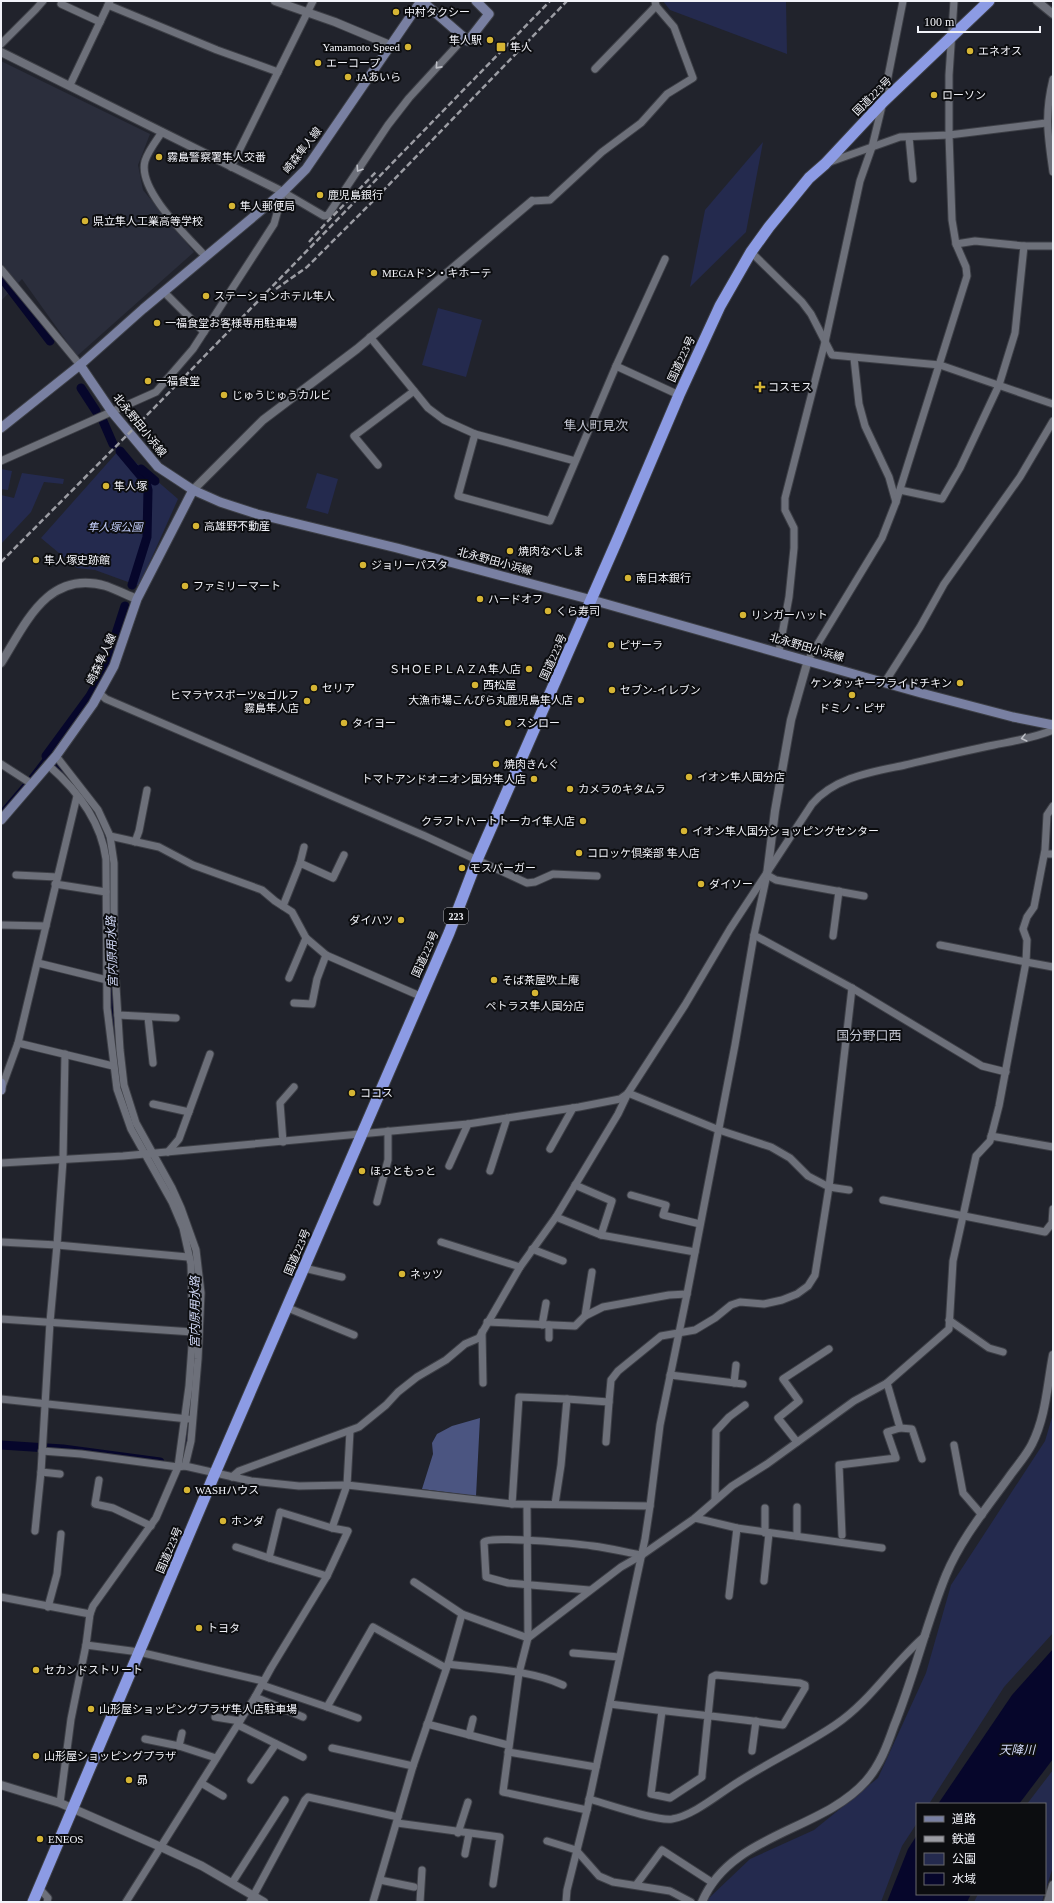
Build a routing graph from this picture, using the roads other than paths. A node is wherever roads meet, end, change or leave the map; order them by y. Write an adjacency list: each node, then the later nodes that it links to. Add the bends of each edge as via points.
1 (43, 1): 18 (street)
2 (275, 1): 13 (street)
3 (313, 1): 13 (street)
4 (422, 1): 16 (main road); 19 (main road, 崎森隼人線)
5 (903, 1): 25 (street)
6 (954, 1): 17 (street)
7 (989, 1): 17 (highway, 国道223号 / 223)
8 (1037, 1): 14 (street)
9 (480, 2): 16 (main road, via 489,14 468,41)
10 (109, 3): 15 (street); 22 (street, via 217,50)
11 (656, 3): 21 (street); 36 (street, via 674,27 693,78 667,94 641,123 602,152 550,200)
12 (61, 4): 15 (street)
13 (307, 12): 19 (street); 22 (street)
14 (1053, 14)
15 (100, 22): 24 (street)
16 (464, 38): 35 (street, one-way to 35, via 388,125 328,215 324,216)
17 (951, 39): 25 (highway, 国道223号 / 223); 28 (street)
18 (1, 44)
19 (390, 45): 35 (main road, 崎森隼人線, via 306,169)
20 (1, 52): 24 (street)
21 (595, 69)
22 (278, 72): 32 (street)
23 (1053, 79): 26 (street)
24 (70, 85): 27 (street)
25 (883, 102): 30 (street); 31 (highway, 国道223号 / 223)
26 (1046, 123): 28 (street); 33 (street)
27 (162, 132): 32 (street); 41 (street, via 145,161 144,172 148,188)
28 (949, 135): 29 (street); 37 (street, via 952,220)
29 (909, 137): 30 (street, via 900,137); 34 (street)
30 (872, 147): 31 (street); 47 (street, via 861,180)
31 (825, 164): 40 (highway, 国道223号 / 223, via 809,178)
32 (230, 167): 35 (street)
33 (1053, 172)
34 (913, 179)
35 (284, 192): 41 (main road, 崎森隼人線); 45 (street, via 274,224)
36 (532, 201): 46 (street)
37 (956, 244): 38 (street, via 974,241); 50 (street, via 967,276)
38 (1024, 246): 39 (street); 52 (street, via 1015,333)
39 (1053, 246)
40 (751, 252): 47 (street, via 802,302); 54 (highway, 国道223号 / 223, via 720,306)
41 (206, 257): 44 (main road, 崎森隼人線)
42 (665, 259): 51 (street)
43 (1, 270): 49 (street)
44 (164, 292): 45 (street); 49 (main road, 崎森隼人線)
45 (204, 332): 56 (street, via 193,349 156,392)
46 (370, 337): 53 (street); 63 (street, via 263,420)
47 (825, 342): 48 (street, via 832,355); 68 (street, via 785,498 785,510 794,528 794,548 789,597)
48 (854, 358): 50 (street); 65 (street, via 858,404 865,426 889,477)
49 (80, 365): 56 (main road, 北永野田小浜線); 58 (main road)
50 (940, 365): 52 (street); 64 (street)
51 (616, 366): 54 (street); 61 (street)
52 (999, 385): 55 (street); 64 (street, via 960,468 942,499)
53 (414, 391): 59 (street, via 428,408 444,420); 62 (street, via 354,436)
54 (679, 395): 67 (highway, 国道223号 / 223)
55 (1053, 404)
56 (112, 412): 60 (street); 63 (main road, 北永野田小浜線, via 158,467)
57 (1053, 421): 71 (street, via 1020,477 944,584)
58 (1, 427)
59 (475, 434): 61 (street); 61 (street, via 458,496 550,521)
60 (1, 461)
61 (575, 461)
62 (378, 465)
63 (193, 490): 66 (main road, 崎森隼人線); 67 (main road, 北永野田小浜線, via 257,514)
64 (900, 490): 65 (street)
65 (896, 502): 69 (street, via 882,538)
66 (137, 599): 70 (street, via 106,586 86,583 72,584 56,590 33,612); 72 (main road, 崎森隼人線, via 114,666)
67 (592, 600): 68 (main road, 北永野田小浜線); 89 (highway, 国道223号 / 223)
68 (779, 651): 69 (main road, 北永野田小浜線)
69 (808, 660): 71 (main road, 北永野田小浜線); 92 (street, via 791,720)
70 (1, 663)
71 (885, 682): 73 (main road, 北永野田小浜線, via 1013,717)
72 (99, 693): 75 (main road, 崎森隼人線); 89 (street, via 106,699)
73 (1053, 725)
74 (1053, 730): 92 (street, one-way to 92, via 847,779 819,795)
75 (56, 756): 77 (main road, 崎森隼人線); 83 (street, via 98,810)
76 (1, 764): 78 (street)
77 (48, 765): 78 (main road, 崎森隼人線); 80 (street)
78 (32, 784): 82 (main road, 崎森隼人線)
79 (147, 790): 84 (street)
80 (77, 796): 94 (street); 96 (street, via 102,836 106,859)
81 (1053, 806): 87 (street, via 1047,815)
82 (1, 820)
83 (110, 836): 84 (street); 114 (street, via 114,863 114,954)
84 (135, 842): 98 (street, via 166,849 193,865 262,890)
85 (304, 847): 90 (street)
86 (344, 854): 90 (street, via 333,878)
87 (1045, 854): 88 (street); 106 (street, via 1034,907 1023,929 1027,940)
88 (1053, 854)
89 (477, 860): 93 (street, via 527,883 553,874); 112 (highway, 国道223号 / 223, via 449,933)
90 (300, 863): 98 (street)
91 (16, 875): 94 (street)
92 (767, 875): 95 (street, via 776,880); 101 (street); 125 (street, via 730,929)
93 (597, 876)
94 (56, 880): 96 (street); 100 (street)
95 (839, 891): 97 (street); 102 (street)
96 (106, 892): 110 (street)
97 (864, 896)
98 (283, 906): 103 (street, via 292,912)
99 (1, 925): 100 (street)
100 (46, 926): 107 (street)
101 (754, 935): 111 (street); 131 (street)
102 (833, 936)
103 (306, 938): 105 (street); 109 (street)
104 (940, 944): 106 (street)
105 (326, 955): 112 (street); 113 (street, via 317,979 312,1004)
106 (1026, 962): 108 (street); 122 (street)
107 (38, 963): 110 (street); 117 (street)
108 (1053, 967)
109 (290, 978)
110 (107, 980): 121 (street)
111 (852, 988): 122 (street, via 982,1066); 145 (street)
112 (420, 996): 133 (highway, 国道223号 / 223)
113 (294, 1003)
114 (118, 1015): 115 (street); 139 (street, via 124,1085)
115 (148, 1017): 116 (street); 120 (street)
116 (176, 1018)
117 (18, 1043): 118 (street); 123 (street)
118 (65, 1054): 121 (street); 140 (street)
119 (210, 1054): 128 (street)
120 (153, 1063)
121 (113, 1066): 139 (street, via 125,1115)
122 (1006, 1072): 134 (street)
123 (1, 1086)
124 (294, 1087): 135 (street, via 280,1103)
125 (628, 1093): 127 (street, via 620,1099); 131 (street); 144 (street)
126 (153, 1104): 128 (street)
127 (573, 1108): 129 (street); 137 (street)
128 (189, 1112): 138 (street, via 179,1139)
129 (507, 1118): 130 (street); 143 (street)
130 (468, 1124): 132 (street); 142 (street)
131 (719, 1130): 145 (street, via 771,1147 790,1158 808,1176); 156 (street)
132 (388, 1131): 133 (street); 151 (street, via 388,1160)
133 (362, 1134): 135 (street); 166 (highway, 国道223号 / 223)
134 (991, 1136): 136 (street); 153 (street, via 990,1141 976,1156)
135 (284, 1142): 138 (street)
136 (1053, 1147)
137 (550, 1148)
138 (168, 1152): 139 (street)
139 (148, 1153): 140 (street); 163 (street, via 183,1228); 198 (street, via 172,1188 196,1250 201,1293)
140 (62, 1160): 141 (street); 160 (street)
141 (1, 1163)
142 (449, 1166)
143 (490, 1171)
144 (575, 1185): 154 (street); 157 (street, via 612,1201)
145 (829, 1187): 146 (street); 180 (street, via 815,1275 808,1286 782,1300 764,1304 740,1302 731,1305 695,1330)
146 (849, 1190)
147 (648, 1192): 149 (street)
148 (631, 1195): 149 (street)
149 (646, 1199): 156 (street, via 666,1205 663,1216)
150 (883, 1200): 153 (street)
151 (376, 1202)
152 (1053, 1209): 155 (street)
153 (963, 1216): 155 (street, via 1045,1232); 174 (street, via 953,1262)
154 (556, 1217): 157 (street); 161 (street)
155 (1052, 1223)
156 (700, 1224): 162 (street)
157 (601, 1235): 162 (street)
158 (1, 1242): 160 (street)
159 (441, 1242): 165 (street)
160 (57, 1245): 163 (street); 175 (street)
161 (532, 1249): 164 (street); 165 (street)
162 (695, 1252): 169 (street)
163 (188, 1257): 179 (street, via 192,1279)
164 (563, 1260)
165 (520, 1267): 176 (street)
166 (304, 1268): 168 (street); 171 (highway, 国道223号 / 223)
167 (592, 1272): 172 (street)
168 (342, 1277)
169 (687, 1294): 172 (street, via 602,1307); 180 (street)
170 (546, 1303): 177 (street)
171 (288, 1308): 181 (street); 208 (highway, 国道223号 / 223)
172 (585, 1316): 177 (street, via 575,1326)
173 (1, 1320): 175 (street)
174 (949, 1320): 184 (street, via 989,1348); 190 (street, via 949,1328)
175 (50, 1322): 179 (street); 195 (street)
176 (487, 1322): 177 (street); 178 (street)
177 (546, 1325): 182 (street)
178 (482, 1331): 188 (street); 200 (street, via 479,1338 465,1344 446,1360 417,1377 359,1427)
179 (193, 1332): 197 (street)
180 (679, 1333): 187 (street); 194 (street, via 661,1336 618,1371 611,1380)
181 (354, 1335)
182 (549, 1338)
183 (829, 1349): 202 (street, via 784,1379 799,1401 778,1418)
184 (1004, 1352)
185 (1053, 1355): 220 (street, via 1046,1408 1032,1445)
186 (736, 1365): 189 (street)
187 (670, 1375): 189 (street); 217 (street, via 660,1425)
188 (483, 1383)
189 (734, 1383): 191 (street)
190 (887, 1383): 199 (street); 202 (street, via 854,1401)
191 (743, 1384)
192 (1, 1399): 195 (street)
193 (567, 1399): 194 (street); 214 (street, via 519,1397); 215 (street)
194 (609, 1402): 201 (street)
195 (44, 1404): 197 (street); 204 (street)
196 (745, 1405): 213 (street, via 729,1416 716,1431)
197 (185, 1418): 198 (street); 206 (street)
198 (193, 1420): 206 (street, via 191,1441)
199 (900, 1428): 205 (street, via 912,1429); 228 (street, via 887,1432 896,1458 839,1465)
200 (350, 1431): 210 (street, via 239,1471); 212 (street)
201 (606, 1442)
202 (796, 1442): 213 (street)
203 (954, 1445): 220 (street, via 963,1493)
204 (42, 1451): 206 (street); 207 (street)
205 (922, 1459)
206 (181, 1467): 208 (street); 222 (street)
207 (41, 1472): 209 (street); 225 (street)
208 (215, 1473): 210 (street); 248 (highway, 国道223号 / 223)
209 (60, 1474)
210 (232, 1477): 212 (street, via 299,1486)
211 (99, 1480): 222 (street, via 95,1504 113,1508)
212 (348, 1486): 214 (street); 223 (street)
213 (715, 1500): 221 (street)
214 (512, 1504): 216 (street)
215 (556, 1504): 216 (street); 217 (street)
216 (528, 1506): 230 (street)
217 (650, 1506): 233 (street)
218 (797, 1507): 229 (street)
219 (765, 1508): 226 (street)
220 (982, 1515): 245 (street, via 960,1547 946,1576)
221 (695, 1518): 224 (street); 233 (street)
222 (151, 1526): 243 (street, via 93,1606)
223 (332, 1528): 234 (street, via 280,1512); 235 (street, via 348,1531)
224 (737, 1528): 226 (street); 240 (street)
225 (35, 1531)
226 (767, 1533): 229 (street); 236 (street)
227 (61, 1534): 242 (street, via 56,1574)
228 (842, 1535)
229 (797, 1536): 232 (street)
230 (528, 1540): 233 (street, via 594,1546); 238 (street); 238 (street, via 490,1539 484,1542 486,1577)
231 (236, 1547): 234 (street)
232 (882, 1548)
233 (642, 1555): 239 (street, via 621,1566); 250 (street)
234 (269, 1558): 235 (street)
235 (327, 1576): 253 (street)
236 (764, 1581)
237 (414, 1582): 244 (street)
238 (528, 1585): 239 (street); 246 (street)
239 (589, 1590): 246 (street)
240 (729, 1596)
241 (1, 1597): 242 (street)
242 (48, 1607): 243 (street)
243 (90, 1614): 247 (street)
244 (462, 1614): 246 (street); 251 (street)
245 (926, 1636): 283 (street, via 911,1648 882,1683 835,1725 692,1811 671,1819 649,1816); 299 (street, via 885,1749 867,1780 822,1813 781,1832 742,1856)
246 (528, 1638): 252 (street)
247 (86, 1645): 248 (street); 286 (street, via 71,1719)
248 (139, 1652): 253 (street); 287 (highway, 国道223号 / 223)
249 (573, 1653): 250 (street)
250 (620, 1656): 256 (street)
251 (447, 1666): 252 (street); 257 (street, via 373,1627); 266 (street)
252 (519, 1673): 254 (street); 273 (street)
253 (262, 1683): 255 (street); 257 (street)
254 (563, 1685)
255 (255, 1697): 261 (street); 265 (street)
256 (610, 1704): 258 (street); 278 (street)
257 (327, 1707): 262 (street)
258 (662, 1711): 259 (street); 259 (street, via 651,1792 652,1795 666,1798 673,1797 702,1777)
259 (708, 1716): 264 (street); 264 (street, via 712,1677 716,1675 805,1685 783,1725)
260 (215, 1717): 265 (street)
261 (303, 1717)
262 (358, 1718)
263 (473, 1719): 268 (street)
264 (756, 1721): 274 (street)
265 (239, 1723): 270 (street); 276 (street)
266 (427, 1724): 268 (street); 277 (street)
267 (182, 1733): 271 (street)
268 (469, 1735): 273 (street)
269 (145, 1739): 271 (street)
270 (276, 1744): 275 (street); 279 (street)
271 (178, 1746): 276 (street)
272 (332, 1748): 277 (street, via 371,1753)
273 (508, 1748): 278 (street); 288 (street, via 503,1792)
274 (752, 1751)
275 (303, 1757)
276 (216, 1758): 280 (street)
277 (413, 1766): 289 (street)
278 (596, 1767): 283 (street)
279 (251, 1780)
280 (201, 1783): 282 (street); 293 (street)
281 (1, 1785): 286 (street)
282 (223, 1796)
283 (589, 1799): 288 (street)
284 (285, 1800): 298 (street)
285 (468, 1802): 290 (street)
286 (60, 1803): 287 (street)
287 (72, 1808): 293 (street); 304 (highway, 国道223号 / 223)
288 (587, 1810): 294 (street)
289 (398, 1820): 290 (street); 297 (street); 305 (street, via 308,1797)
290 (458, 1833): 291 (street)
291 (469, 1834): 295 (street); 300 (street, via 500,1838)
292 (547, 1841): 294 (street)
293 (162, 1847): 298 (street); 308 (street)
294 (576, 1850): 301 (street, via 599,1876 613,1882); 312 (street)
295 (465, 1854)
296 (422, 1870): 311 (street)
297 (380, 1880): 303 (street); 310 (street)
298 (232, 1883): 305 (street)
299 (713, 1883): 301 (street, via 662,1850); 314 (street)
300 (492, 1884)
301 (636, 1885): 313 (street, via 670,1891)
302 (1053, 1885): 315 (street)
303 (414, 1887)
304 (39, 1888): 306 (highway, 国道223号 / 223); 307 (street, via 48,1898)
305 (252, 1898): 309 (street)
306 (33, 1902)
307 (47, 1902)
308 (126, 1902)
309 (264, 1902)
310 (373, 1902)
311 (420, 1902)
312 (566, 1902)
313 (691, 1902)
314 (702, 1902)
315 (1048, 1902)

